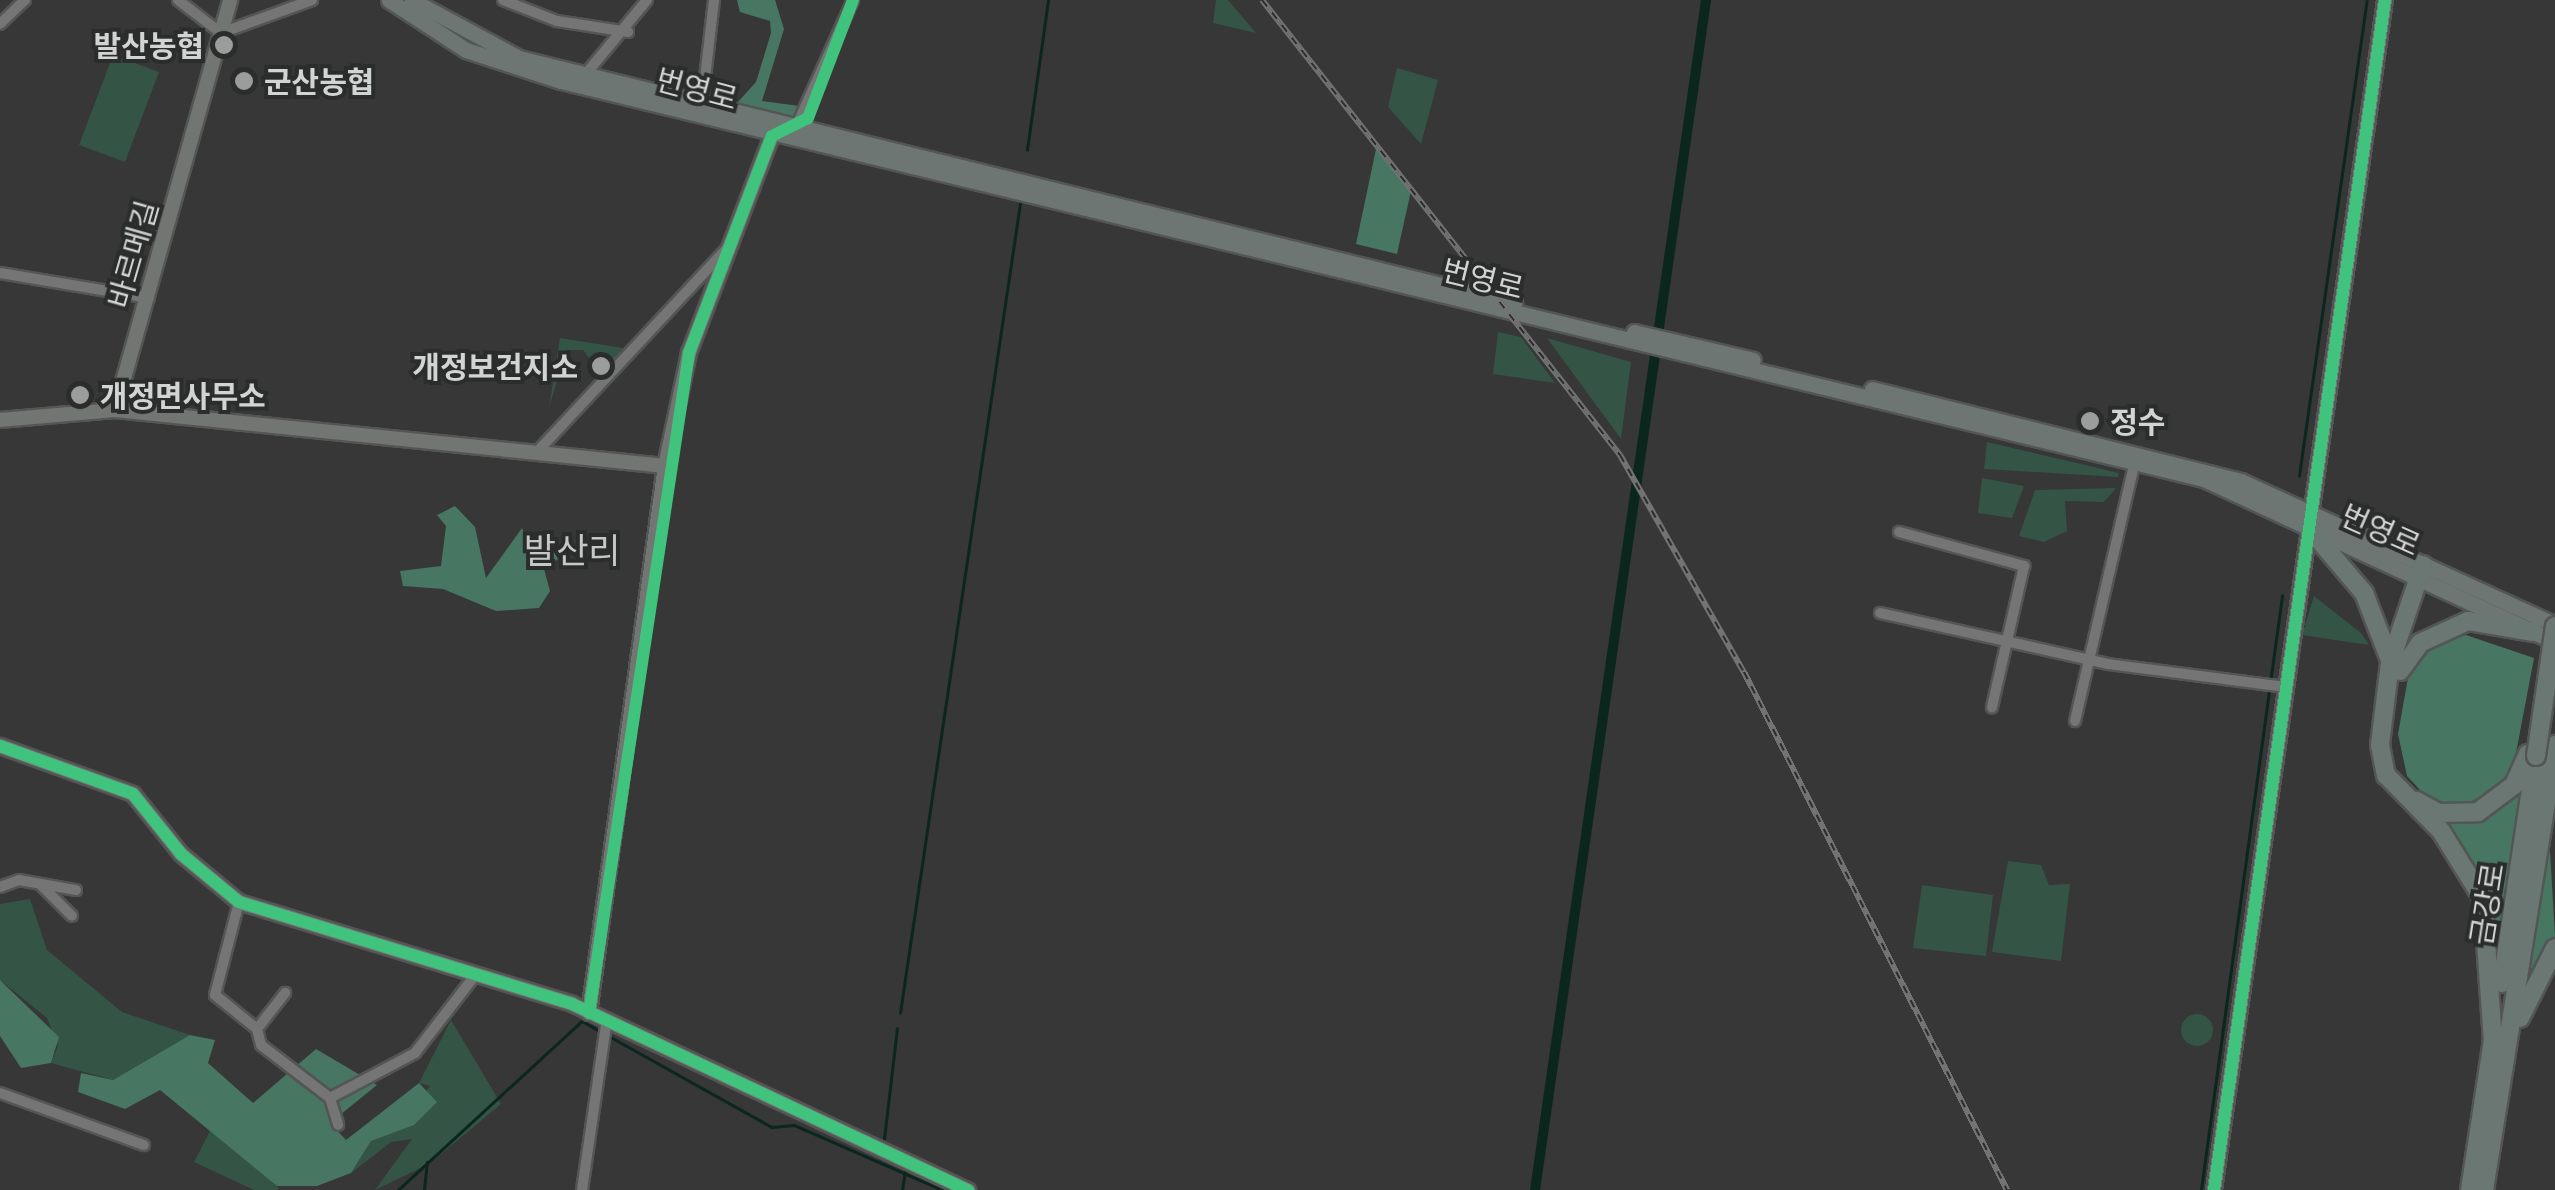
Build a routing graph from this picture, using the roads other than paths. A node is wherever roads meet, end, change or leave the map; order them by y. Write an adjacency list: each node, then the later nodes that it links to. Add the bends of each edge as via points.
1 (25, 0): 12 (street)
2 (178, 0): 14 (street)
3 (230, 0): 14 (street, 바르메길)
4 (312, 0): 14 (street)
5 (389, 0): 18 (main road, 번영로, via 432,33 513,68)
6 (412, 0): 15 (main road, 번영로, via 482,44)
7 (503, 0): 13 (street, via 557,21)
8 (646, 0): 13 (street)
9 (714, 0): 16 (street)
10 (853, 0): 17 (street, via 808,118)
11 (2385, 0): 29 (street)
12 (0, 24)
13 (628, 32): 15 (street)
14 (222, 33): 21 (street, 바르메길)
15 (585, 74): 16 (main road, 번영로)
16 (702, 104): 17 (main road, 번영로)
17 (794, 128): 18 (street); 22 (main road, 번영로)
18 (772, 136): 19 (street); 22 (main road, 번영로)
19 (728, 246): 26 (street); 28 (street, via 690,353)
20 (0, 272): 21 (street)
21 (149, 298): 24 (street, 바르메길)
22 (1648, 341): 23 (main road, 번영로)
23 (1674, 347): 27 (main road, 번영로); 29 (main road, 번영로, via 2141,450)
24 (115, 410): 25 (street); 26 (street)
25 (0, 420)
26 (537, 452): 28 (street)
27 (2134, 462): 29 (main road, 번영로); 37 (street)
28 (666, 466): 54 (street)
29 (2309, 520): 31 (main road, 번영로); 38 (highway, via 2364,593); 39 (street)
30 (1899, 532): 35 (street, via 2024,566)
31 (2421, 571): 33 (main road, 번영로); 34 (main road, 번영로); 38 (highway)
32 (1880, 613): 35 (street)
33 (2555, 626): 44 (highway, 금강로, bridge)
34 (2533, 632): 36 (main road, 번영로); 38 (highway, via 2468,621 2420,643)
35 (2008, 639): 37 (street); 40 (street)
36 (2555, 642)
37 (2090, 659): 39 (street); 41 (street)
38 (2395, 667): 44 (highway, via 2392,756 2416,800 2439,813 2478,812); 57 (highway, via 2386,776 2440,832 2483,899)
39 (2282, 686): 65 (street)
40 (1992, 706)
41 (2074, 722)
42 (2555, 745): 44 (highway, 금강로)
43 (0, 746): 49 (street, via 133,794 181,854)
44 (2538, 758): 45 (highway); 57 (highway, 금강로); 58 (highway, 금강로)
45 (2555, 833)
46 (39, 884): 47 (street); 48 (street); 50 (street)
47 (0, 888)
48 (76, 890)
49 (239, 902): 52 (street); 55 (street, via 215,996)
50 (72, 916)
51 (2555, 948): 58 (highway, via 2522,1009)
52 (476, 974): 54 (street); 60 (street, via 415,1054)
53 (285, 994): 55 (street)
54 (589, 1013): 56 (street)
55 (257, 1028): 60 (street, via 261,1045)
56 (606, 1029): 63 (street); 64 (street)
57 (2493, 1041): 66 (highway, 금강로)
58 (2500, 1086): 67 (highway, 금강로)
59 (0, 1093): 62 (street)
60 (330, 1098): 61 (street)
61 (338, 1126)
62 (144, 1145)
63 (582, 1190)
64 (968, 1190)
65 (2214, 1190)
66 (2470, 1190)
67 (2484, 1190)

